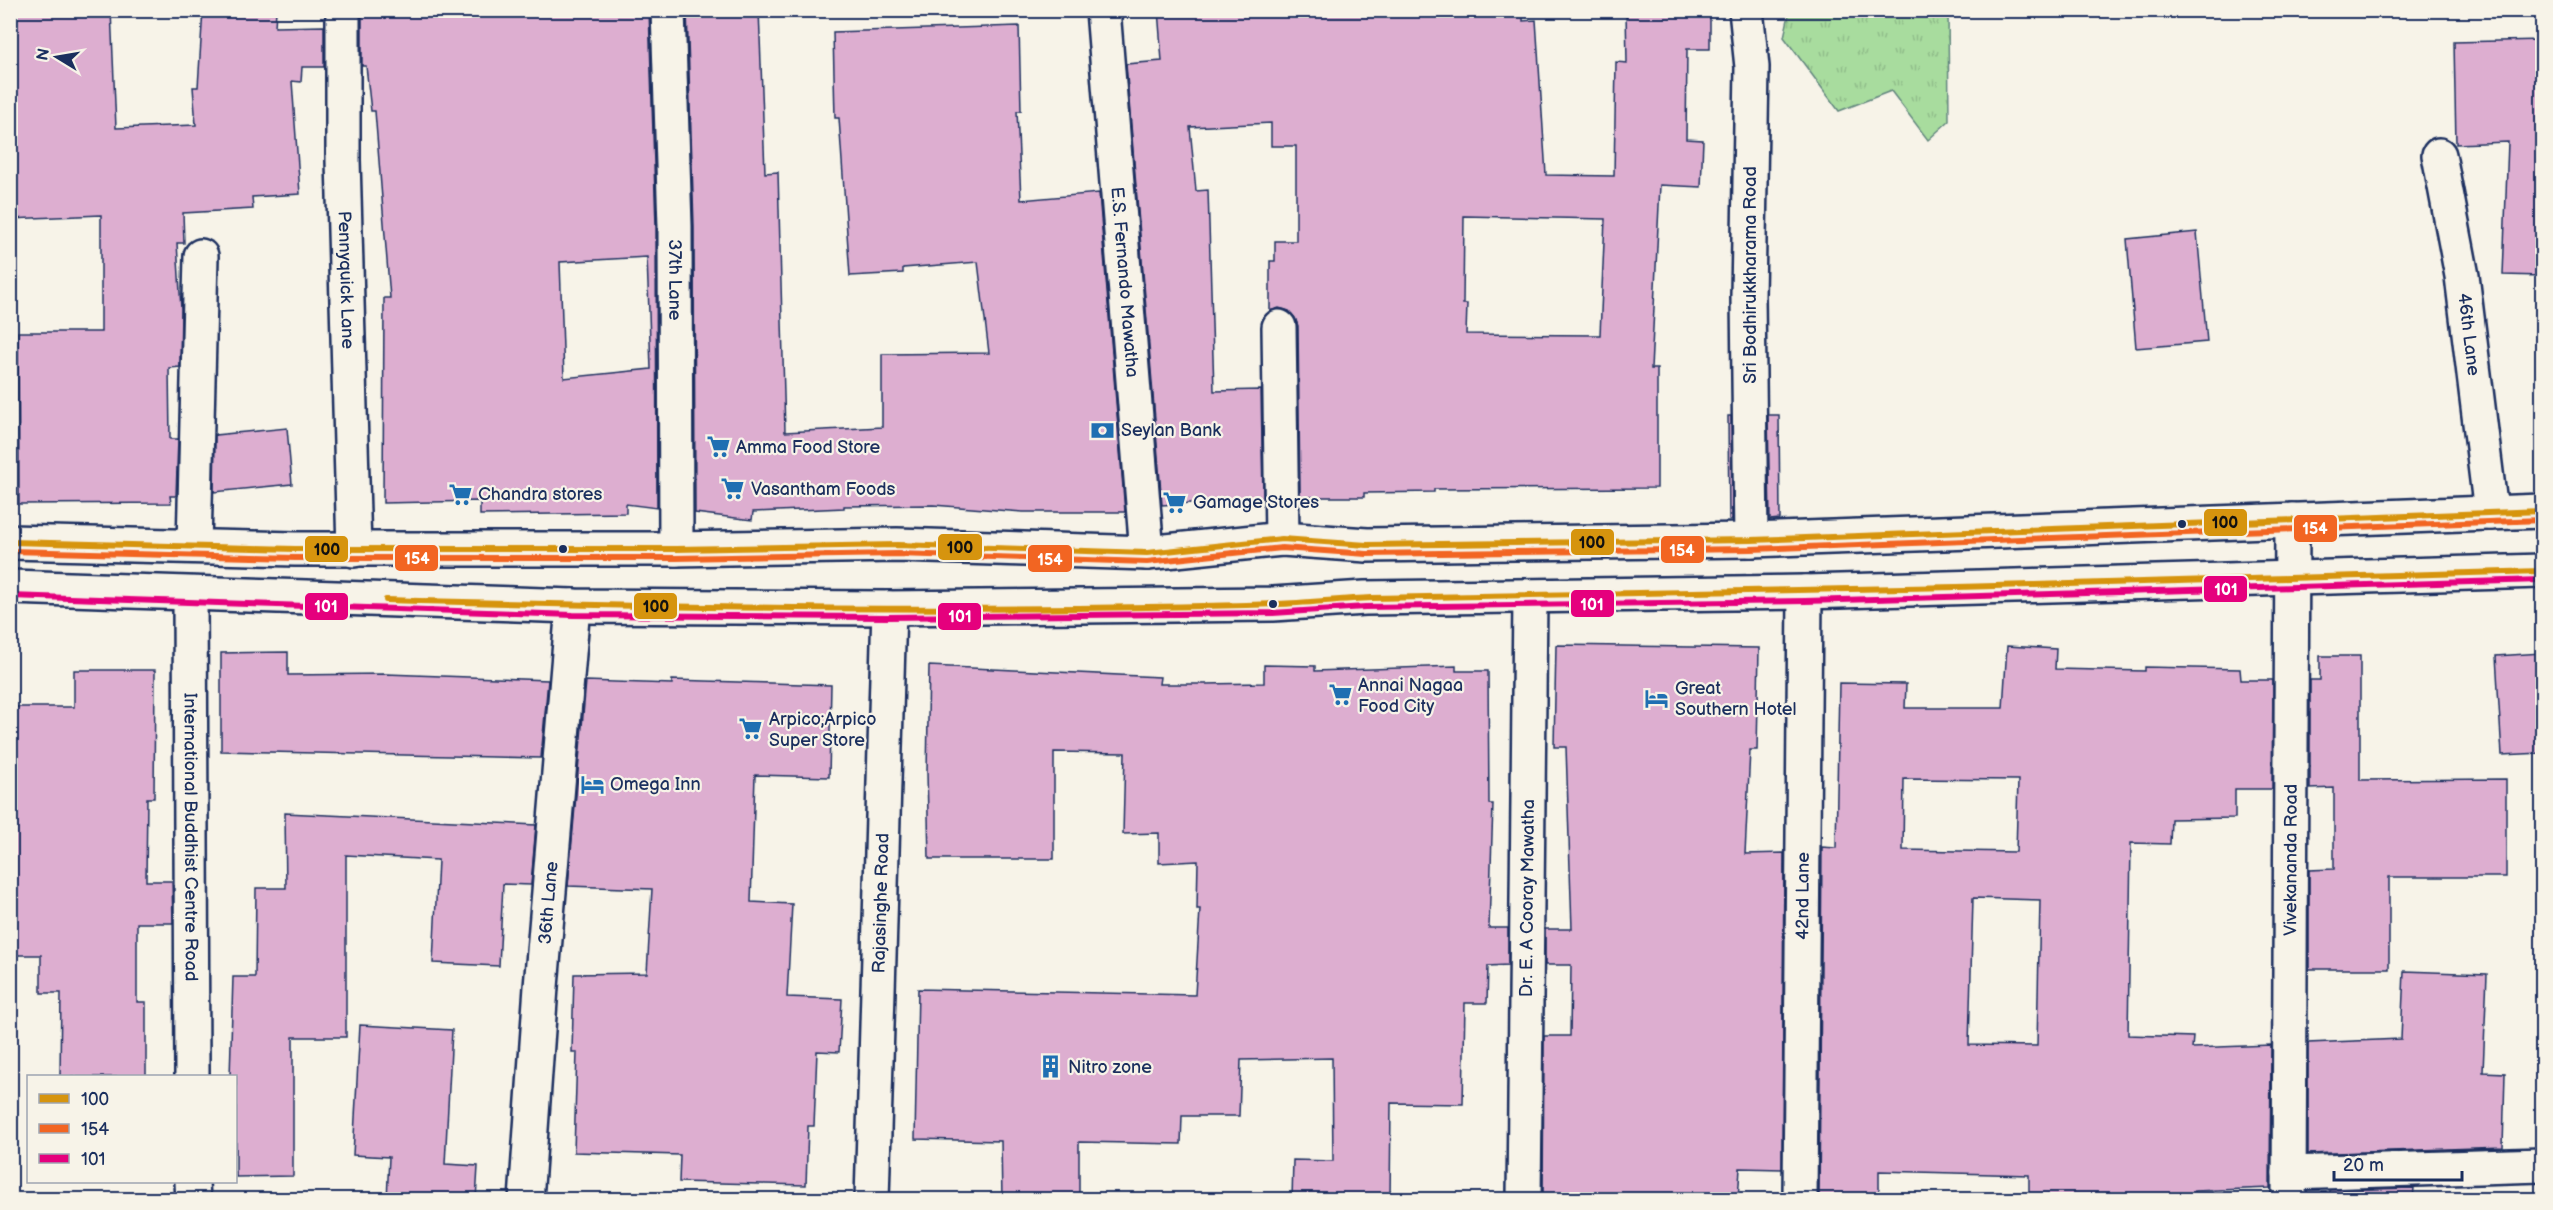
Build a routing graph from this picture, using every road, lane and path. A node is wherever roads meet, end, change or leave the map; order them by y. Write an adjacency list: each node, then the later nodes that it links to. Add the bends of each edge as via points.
1 (343, 10): 16 (main road, Pennyquick Lane, via 343,160)
2 (668, 10): 15 (main road, 37th Lane, via 675,226)
3 (1103, 10): 17 (main road, E.S. Fernando Mawatha)
4 (1746, 10): 12 (main road, Sri Bodhirukkharama Road, via 1752,67 1748,296)
5 (2439, 155): 9 (main road, 46th Lane, via 2462,276)
6 (201, 256): 14 (main road)
7 (1279, 327): 11 (main road)
8 (2542, 511): 9 (main road)
9 (2491, 513): 10 (main road)
10 (2292, 520): 12 (main road); 19 (main road, Vivekananda Road)
11 (1282, 539): 12 (main road, via 1367,545); 17 (main road)
12 (1751, 540)
13 (10, 542): 14 (main road)
14 (194, 546): 16 (main road)
15 (676, 549): 16 (main road); 17 (main road, via 897,545)
16 (354, 550)
17 (1147, 553)
18 (2542, 571): 19 (main road)
19 (2293, 580): 21 (main road); 29 (main road, Vivekananda Road)
20 (10, 587): 22 (main road)
21 (1805, 592): 23 (main road); 34 (main road, 42nd Lane)
22 (190, 595): 24 (main road); 26 (main road, International Buddhist Centre Road)
23 (1530, 597): 25 (main road); 33 (main road, Dr. E. A Cooray Mawatha)
24 (573, 606): 25 (main road); 31 (main road, 36th Lane)
25 (890, 608): 32 (main road, Rajasinghe Road)
26 (192, 1075)
27 (2542, 1165): 29 (main road)
28 (192, 1183): 30 (main road)
29 (2289, 1186)
30 (193, 1200)
31 (526, 1200)
32 (872, 1200)
33 (1524, 1200)
34 (1800, 1200)

